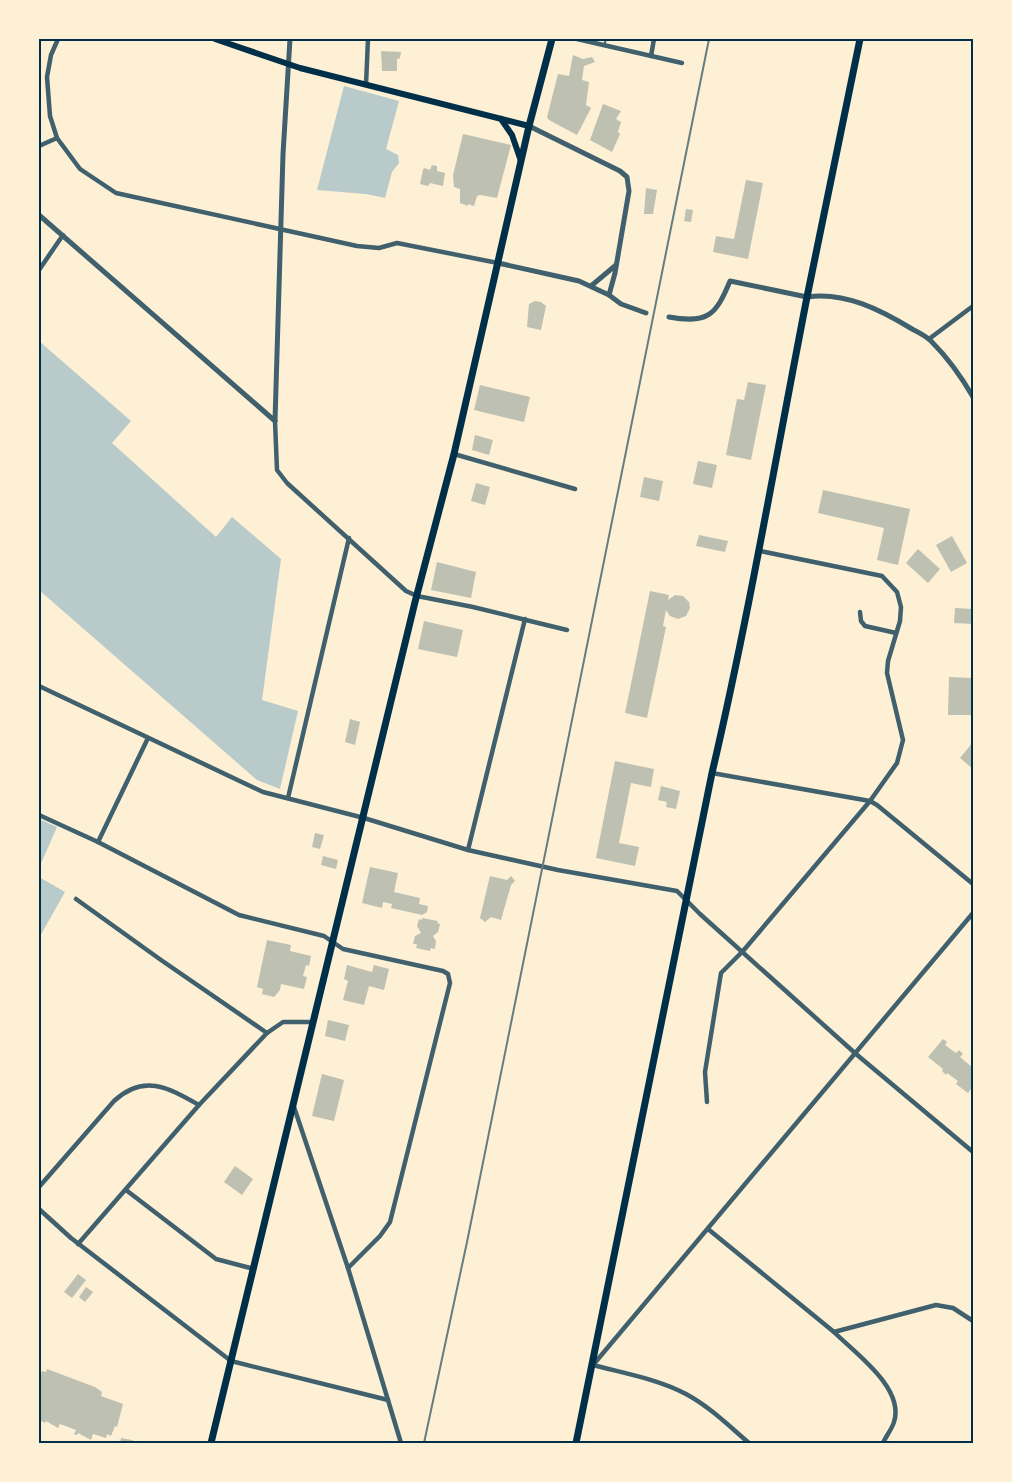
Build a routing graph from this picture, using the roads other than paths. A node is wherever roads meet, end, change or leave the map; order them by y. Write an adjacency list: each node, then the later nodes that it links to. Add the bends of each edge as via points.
1 (58, 39): 17 (street, via 47,77 50,116)
2 (215, 39): 13 (main road)
3 (290, 39): 13 (street)
4 (368, 39): 14 (street)
5 (552, 39): 16 (main road)
6 (577, 39): 10 (street)
7 (606, 39): 10 (lane)
8 (654, 39): 11 (street)
9 (860, 39): 28 (main road)
10 (604, 46): 11 (street)
11 (651, 56): 12 (street)
12 (682, 63)
13 (289, 64): 14 (main road); 21 (street)
14 (366, 85): 15 (main road)
15 (501, 119): 16 (main road); 19 (main road)
16 (529, 126): 19 (main road); 24 (street, via 627,177 629,191)
17 (57, 138): 18 (street); 21 (street, via 80,169 116,193)
18 (39, 146)
19 (522, 162): 23 (main road)
20 (39, 214): 22 (street)
21 (281, 230): 23 (street, via 372,248 408,244); 34 (street)
22 (63, 235): 25 (street); 34 (street)
23 (498, 263): 26 (street); 35 (main road)
24 (617, 264): 26 (street); 27 (street)
25 (39, 270)
26 (591, 286): 27 (street)
27 (609, 295): 30 (street)
28 (807, 297): 31 (street, via 730,281 721,302 704,317 688,321); 32 (street, via 849,300 874,308); 38 (main road)
29 (973, 306): 32 (street)
30 (646, 313)
31 (669, 317)
32 (929, 339): 33 (street)
33 (973, 397)
34 (275, 421): 37 (street, via 277,470)
35 (454, 454): 36 (street); 39 (main road)
36 (575, 489)
37 (349, 538): 39 (street, via 406,591); 47 (street)
38 (760, 551): 43 (street, via 882,576 897,592 901,607); 46 (main road)
39 (417, 596): 41 (street); 50 (main road)
40 (860, 612): 43 (street, via 865,626)
41 (525, 619): 42 (street); 52 (street)
42 (567, 630)
43 (896, 633): 48 (street, via 887,673 903,740 897,763)
44 (39, 686): 45 (street)
45 (148, 738): 47 (street, via 263,792); 51 (street)
46 (712, 773): 48 (street); 55 (main road)
47 (288, 798): 50 (street)
48 (870, 801): 53 (street); 58 (street)
49 (39, 815): 51 (street)
50 (363, 818): 52 (street); 57 (main road)
51 (98, 842): 57 (street, via 239,915)
52 (468, 850): 55 (street, via 677,891)
53 (973, 885)
54 (76, 900): 60 (street)
55 (687, 901): 58 (street); 76 (main road)
56 (973, 913): 61 (street)
57 (333, 941): 59 (main road); 71 (street, via 343,949 443,970 450,983 390,1222)
58 (742, 951): 61 (street); 62 (street, via 721,973 705,1072)
59 (313, 1022): 60 (street, via 283,1022); 64 (main road)
60 (267, 1033): 63 (street)
61 (856, 1054): 65 (street); 69 (street)
62 (706, 1102)
63 (199, 1105): 66 (street, via 160,1085 125,1092); 67 (street)
64 (294, 1107): 71 (street); 72 (main road)
65 (973, 1152)
66 (39, 1187)
67 (126, 1190): 70 (street); 72 (street, via 216,1259)
68 (39, 1209): 70 (street)
69 (708, 1229): 74 (street); 76 (street)
70 (78, 1244): 75 (street)
71 (348, 1268): 77 (street)
72 (254, 1269): 75 (main road)
73 (973, 1321): 74 (street, via 953,1308 936,1305)
74 (834, 1332): 82 (street, via 884,1380 893,1398 895,1420)
75 (231, 1361): 77 (street); 78 (main road)
76 (592, 1365): 80 (main road); 81 (street, via 686,1394)
77 (388, 1400): 79 (street)
78 (211, 1443)
79 (401, 1443)
80 (576, 1443)
81 (749, 1443)
82 (883, 1443)

